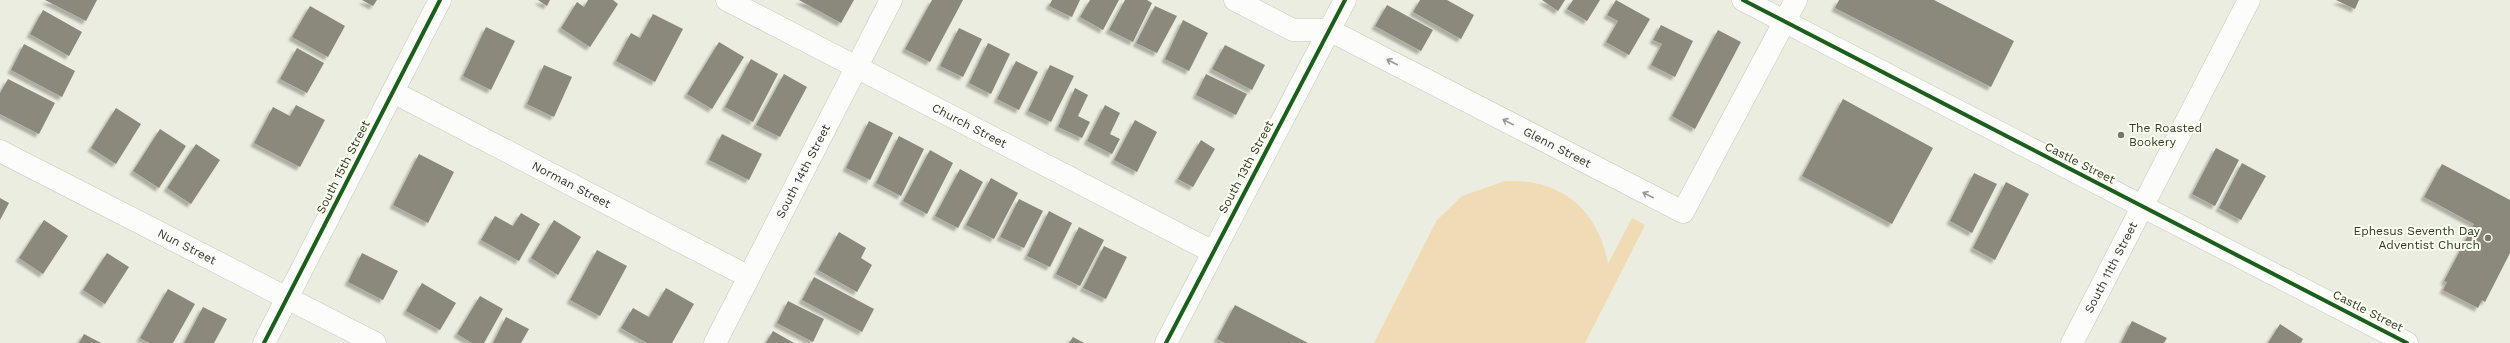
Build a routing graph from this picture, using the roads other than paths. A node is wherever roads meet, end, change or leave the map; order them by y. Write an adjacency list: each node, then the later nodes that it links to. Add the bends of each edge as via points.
1 (440, 0): 12 (street, South 15th Street)
2 (727, 0): 11 (street, Church Street)
3 (891, 0): 11 (street, South 14th Street)
4 (1235, 0): 10 (street, Glenn Street, via 1293,30)
5 (1345, 0): 10 (street, South 13th Street)
6 (1744, 0): 9 (street, Castle Street)
7 (1796, 0): 9 (street, Glenn Street)
8 (2249, 0): 14 (street, South 11th Street)
9 (1785, 22): 10 (street, Glenn Street, one-way to 10, via 1683,212); 14 (street, Castle Street)
10 (1329, 30): 15 (street, South 13th Street)
11 (857, 68): 15 (street, Church Street); 16 (street, South 14th Street)
12 (393, 92): 16 (street, Norman Street); 17 (street, South 15th Street)
13 (0, 150): 17 (street, Nun Street)
14 (2143, 206): 22 (street, South 11th Street); 23 (street, Castle Street)
15 (1213, 252): 21 (street, South 13th Street)
16 (749, 277): 20 (street, South 14th Street)
17 (287, 297): 18 (street, South 15th Street); 19 (street, Nun Street)
18 (264, 343)
19 (375, 343)
20 (715, 343)
21 (1166, 343)
22 (2072, 343)
23 (2407, 343)

